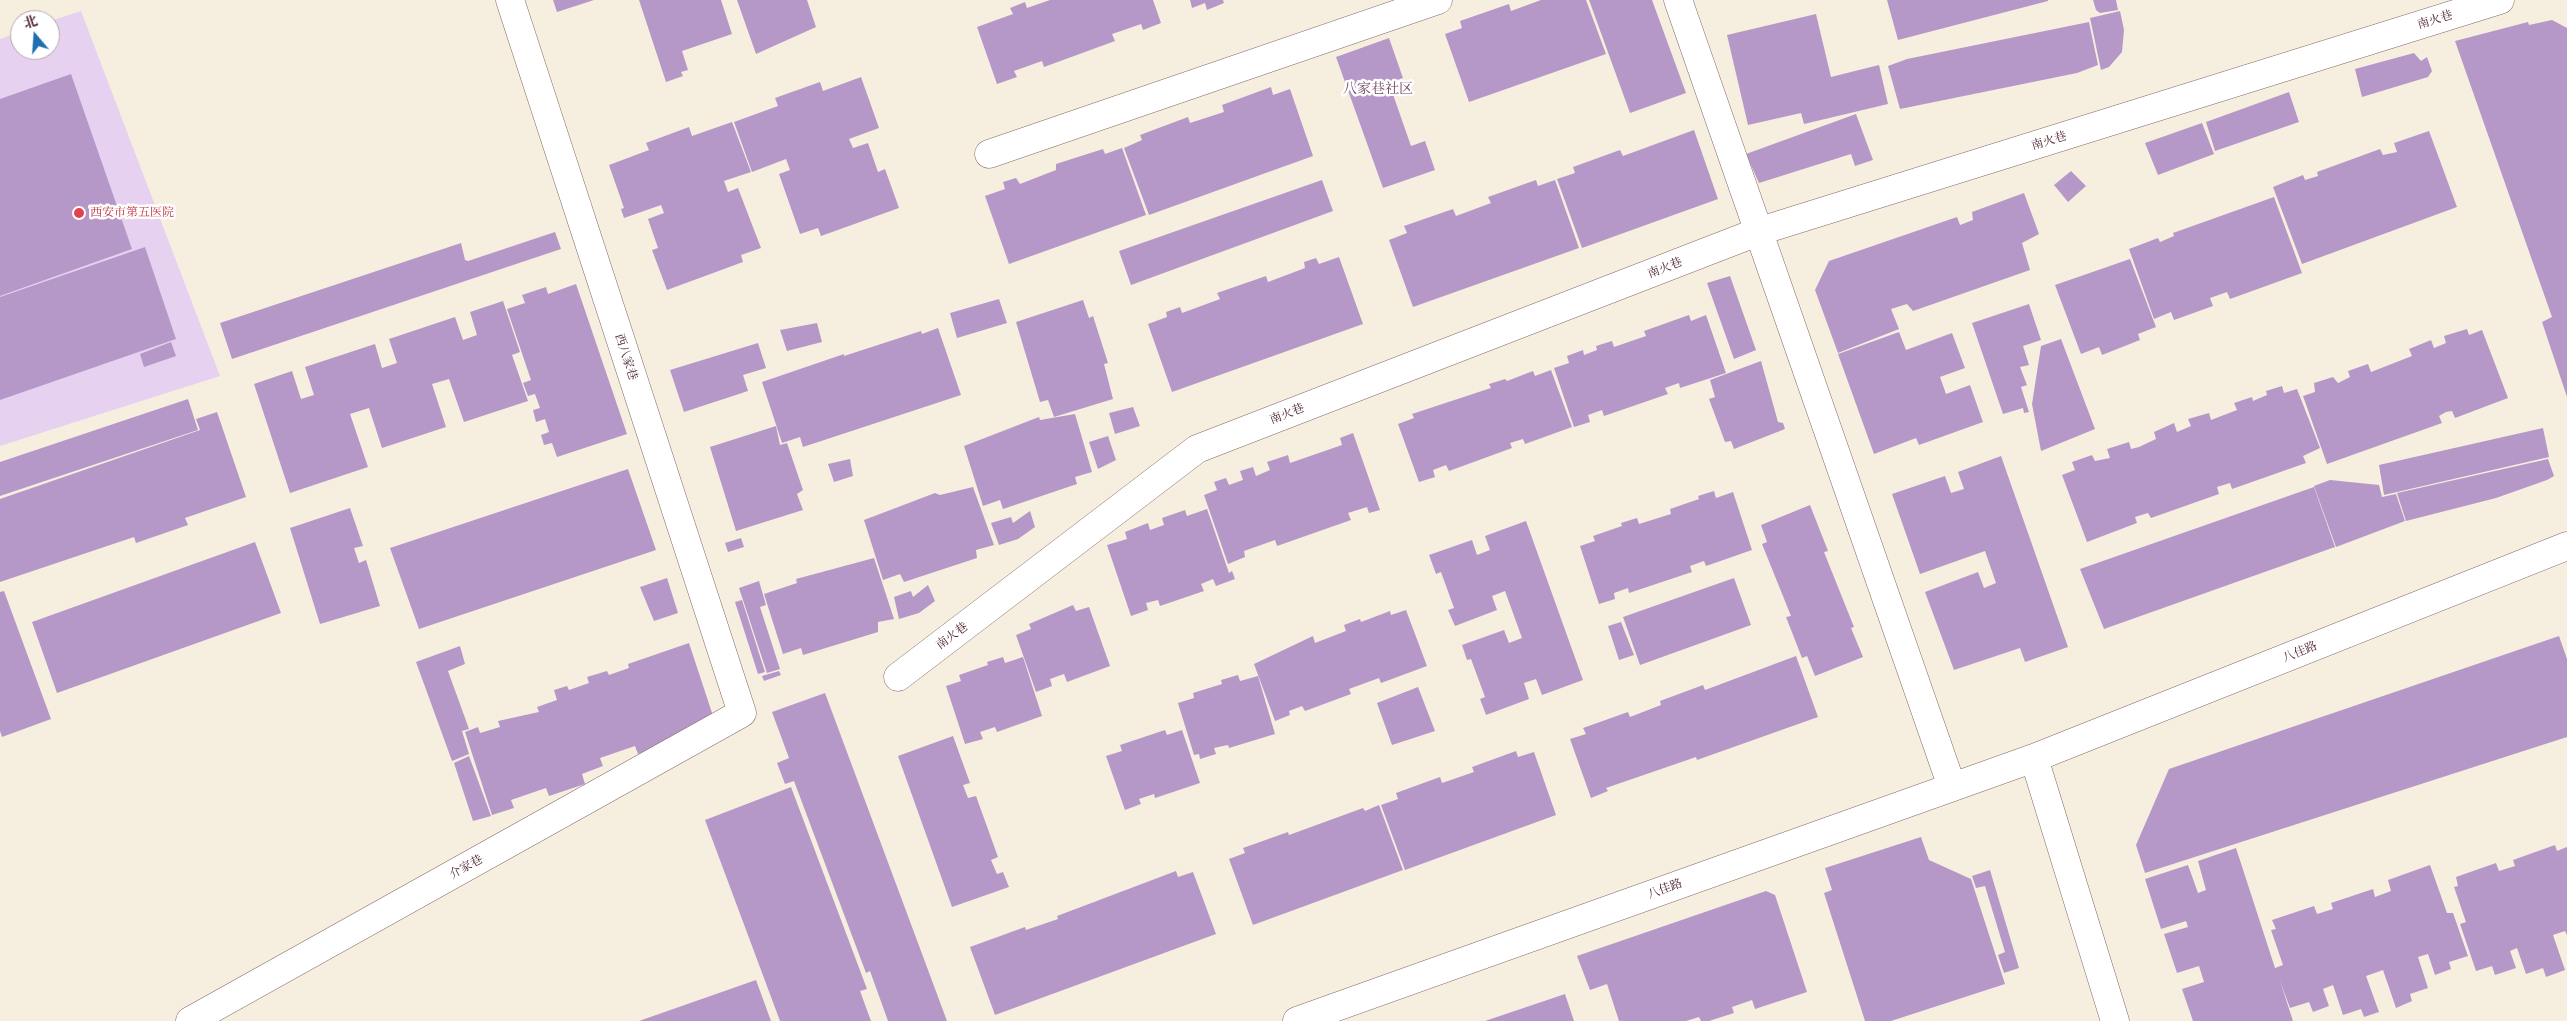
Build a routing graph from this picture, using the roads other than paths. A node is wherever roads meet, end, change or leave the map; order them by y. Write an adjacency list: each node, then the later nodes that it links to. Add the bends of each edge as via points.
1 (510, 0): 9 (street, 西八家巷)
2 (1438, 0): 5 (street)
3 (1678, 0): 6 (street)
4 (2500, 0): 6 (street, 南火巷)
5 (989, 154)
6 (1760, 231): 8 (street, 南火巷, via 1197,449); 11 (street)
7 (2567, 546): 10 (street, 八佳路)
8 (898, 677)
9 (742, 713): 12 (street, 介家巷)
10 (2034, 758): 11 (street, 八佳路); 14 (street)
11 (1952, 787): 13 (street, 八佳路)
12 (190, 1021)
13 (1297, 1021)
14 (2115, 1021)

